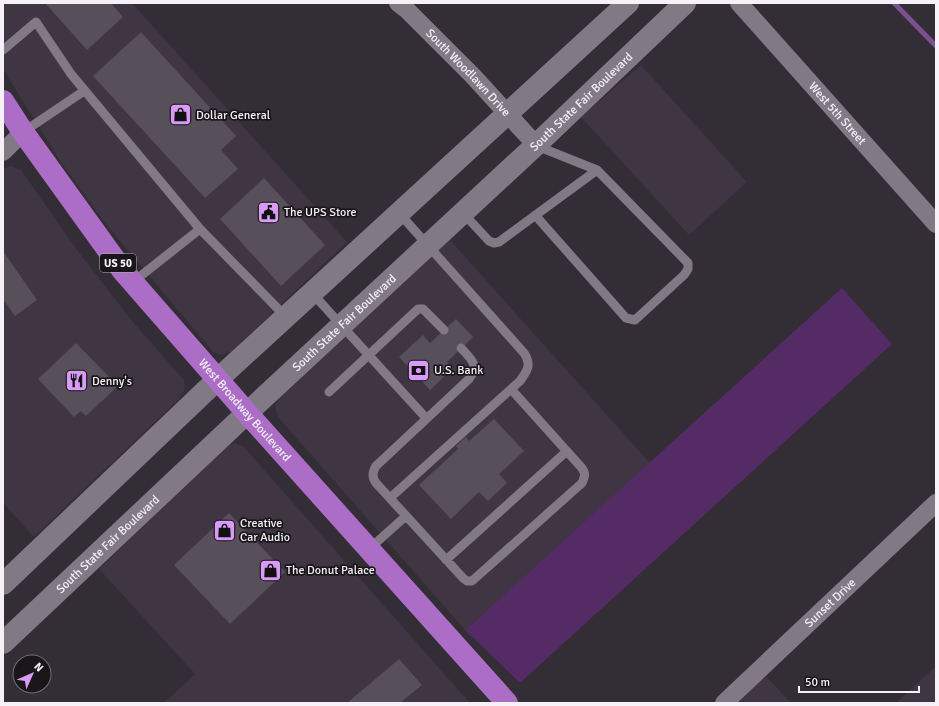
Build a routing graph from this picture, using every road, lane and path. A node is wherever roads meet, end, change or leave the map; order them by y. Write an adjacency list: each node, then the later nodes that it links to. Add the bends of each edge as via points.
1 (398, 3): 8 (street, South Woodlawn Drive, via 473,76)
2 (628, 3): 8 (street)
3 (685, 3): 10 (street, South State Fair Boulevard)
4 (739, 3): 16 (street, West 5th Street)
5 (3, 50): 6 (lane, via 36,22)
6 (84, 91): 9 (lane); 17 (lane)
7 (3, 101): 9 (highway, West Broadway Boulevard / US 50)
8 (507, 114): 10 (street, South Woodlawn Drive); 13 (street)
9 (23, 132): 11 (street); 19 (highway, West Broadway Boulevard / US 50)
10 (536, 145): 12 (lane); 14 (street, South State Fair Boulevard)
11 (3, 152)
12 (597, 170): 15 (lane); 15 (lane, via 688,263 684,275 635,320 626,318)
13 (399, 213): 18 (lane); 20 (street)
14 (463, 213): 15 (lane, via 489,241 494,243); 18 (street, South State Fair Boulevard)
15 (536, 215)
16 (936, 224)
17 (200, 229): 19 (lane); 21 (lane)
18 (427, 246): 22 (street, South State Fair Boulevard); 27 (lane, via 528,358 528,370)
19 (133, 282): 26 (highway, West Broadway Boulevard / US 50)
20 (312, 293): 21 (street); 22 (lane)
21 (286, 317): 26 (street)
22 (341, 326): 25 (lane); 29 (street, South State Fair Boulevard)
23 (444, 330): 25 (lane, via 423,309 418,309)
24 (461, 348): 30 (lane, via 471,359 475,372)
25 (368, 355): 28 (lane); 30 (lane)
26 (218, 379): 29 (highway, West Broadway Boulevard / US 50); 37 (street)
27 (511, 389): 31 (lane); 32 (lane)
28 (329, 392)
29 (247, 413): 35 (highway, West Broadway Boulevard / US 50); 38 (street, South State Fair Boulevard)
30 (426, 418): 32 (lane, via 372,472 376,483)
31 (567, 451): 36 (lane); 36 (lane, via 584,471 582,483 472,581 463,578)
32 (390, 498): 34 (lane)
33 (936, 503): 40 (street, Sunset Drive)
34 (406, 516): 35 (lane); 36 (lane)
35 (369, 549): 39 (highway, West Broadway Boulevard / US 50)
36 (446, 560)
37 (3, 584)
38 (3, 643)
39 (507, 703)
40 (724, 703)

